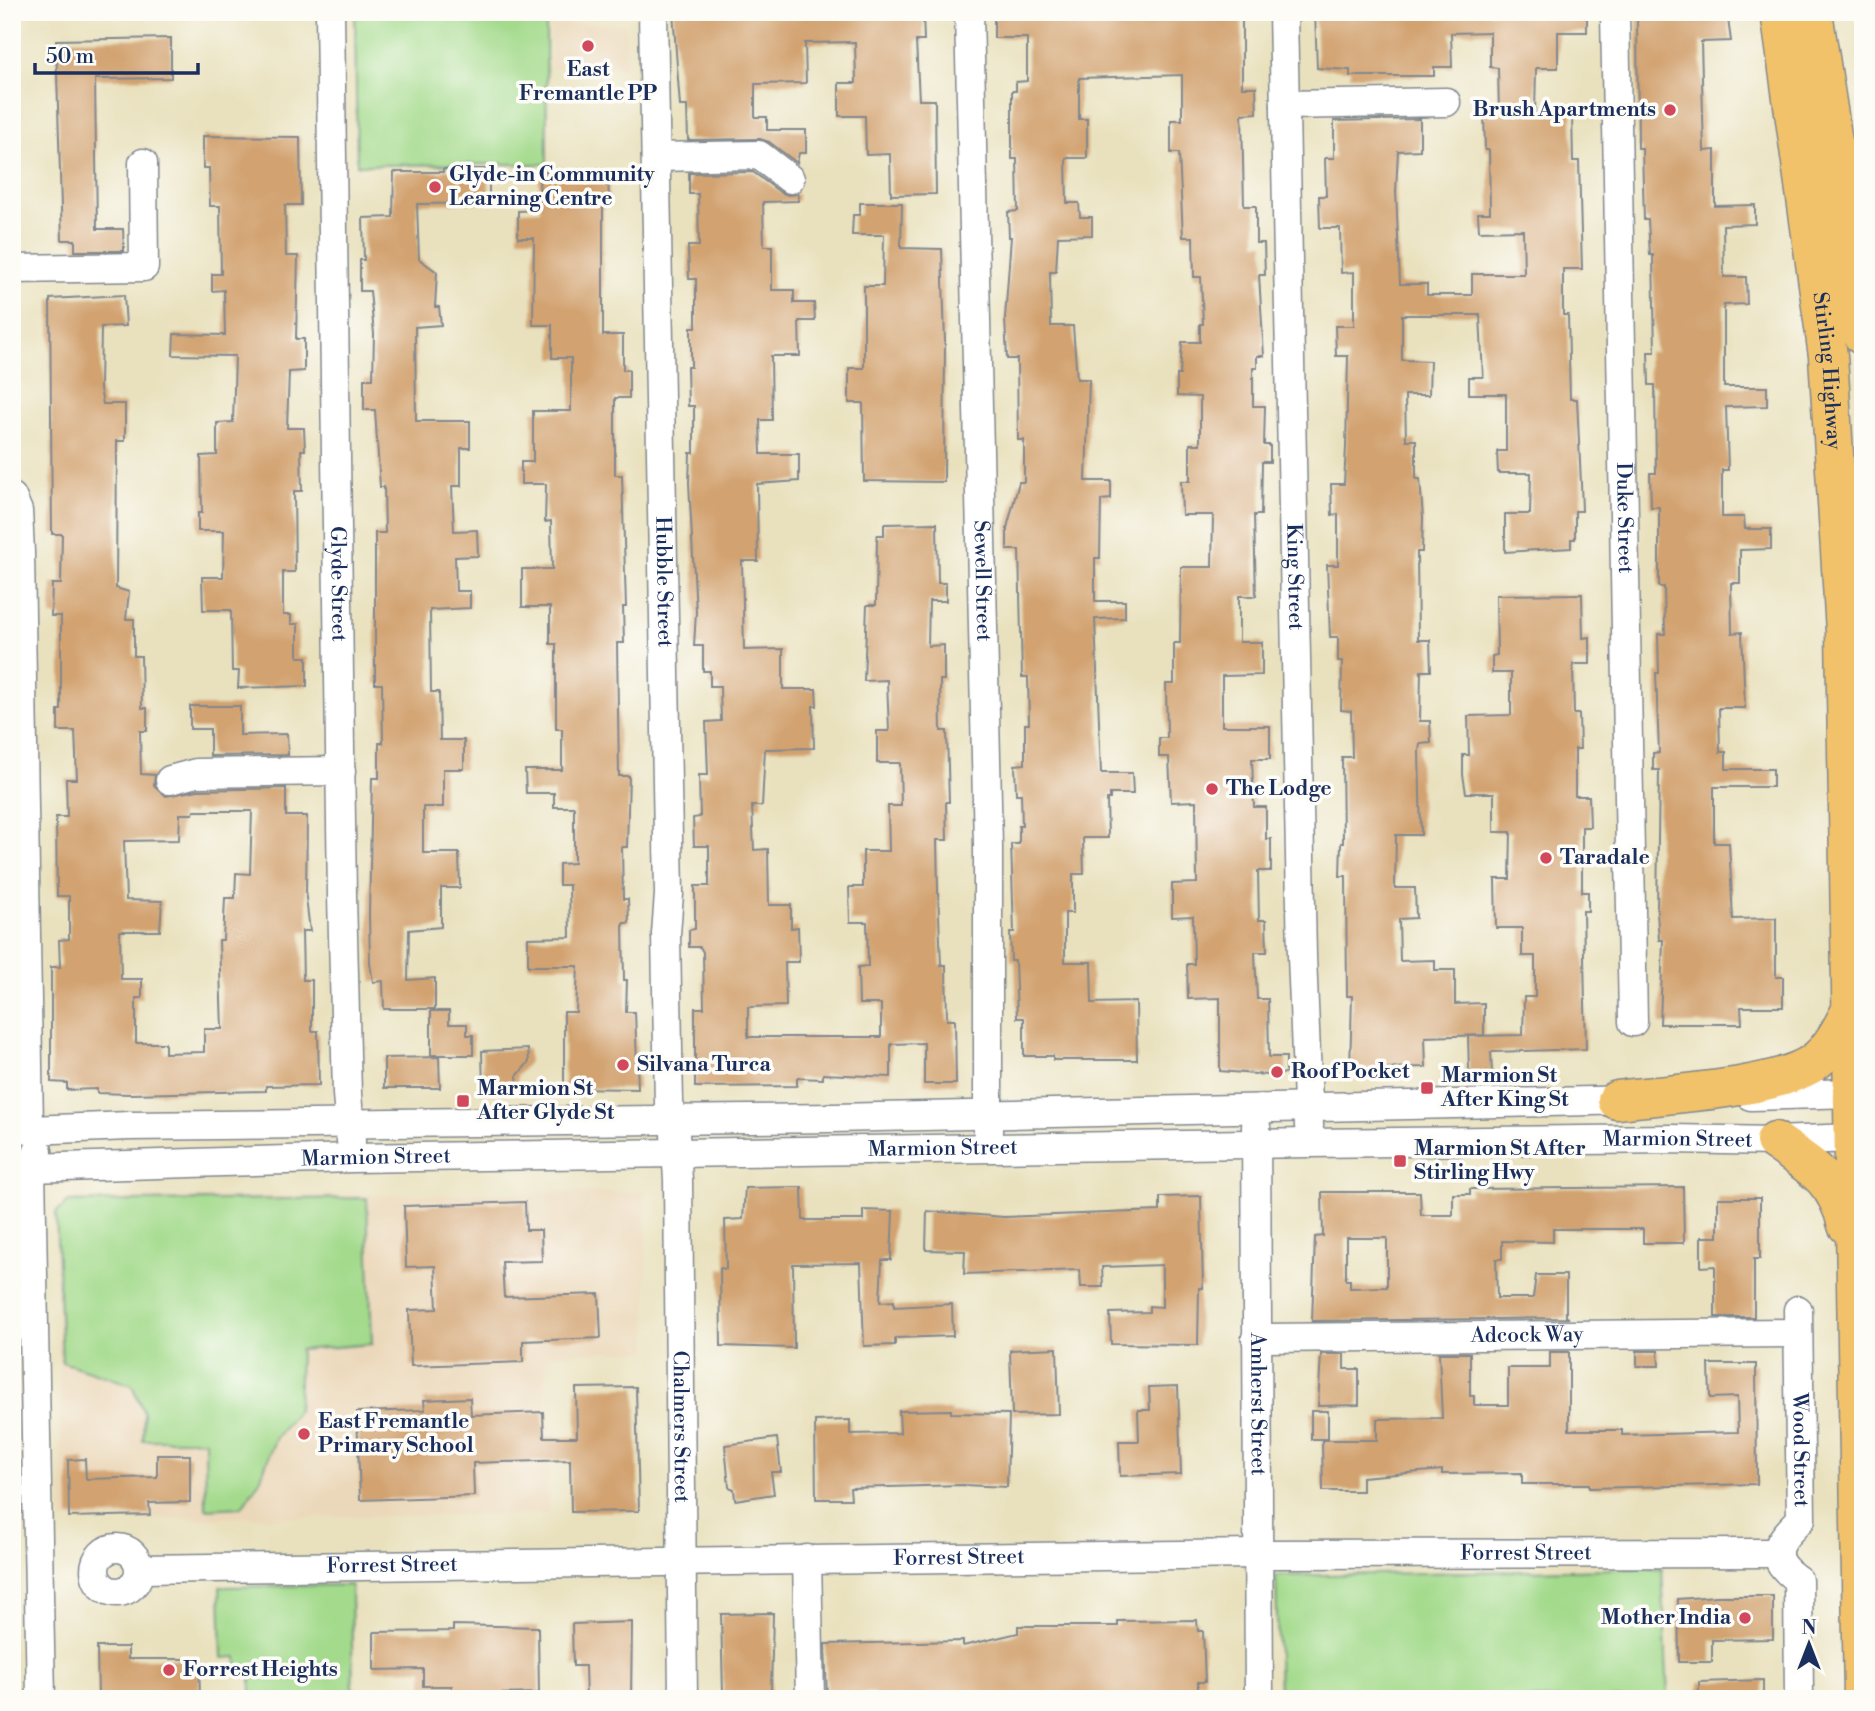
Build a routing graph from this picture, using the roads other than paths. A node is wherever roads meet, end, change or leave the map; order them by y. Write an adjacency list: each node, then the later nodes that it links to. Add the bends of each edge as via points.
1 (330, 12): 18 (street, Glyde Street)
2 (653, 12): 10 (street, Hubble Street)
3 (969, 12): 27 (street, Sewell Street, via 988,834)
4 (1283, 12): 9 (street, King Street)
5 (1615, 12): 22 (street, Duke Street)
6 (1780, 12): 21 (highway, Stirling Highway, via 1828,356 1845,632)
7 (1813, 12): 14 (highway, Stirling Highway)
8 (1446, 102): 9 (street)
9 (1285, 106): 25 (street, King Street)
10 (656, 157): 12 (street, via 759,155); 28 (street, Hubble Street, via 669,867 668,1090)
11 (144, 163): 13 (street, via 144,267)
12 (790, 179)
13 (12, 269)
14 (1863, 336)
15 (12, 497): 16 (street, via 19,511)
16 (16, 552): 17 (street)
17 (17, 669): 20 (street)
18 (341, 771): 19 (street, via 196,773); 29 (street, Glyde Street)
19 (170, 780)
20 (18, 970): 30 (street)
21 (1851, 1010): 23 (highway, Stirling Highway); 24 (highway, via 1819,1059 1788,1076)
22 (1633, 1022)
23 (1852, 1093): 24 (street, Marmion Street); 31 (highway, Stirling Highway)
24 (1617, 1100): 25 (street, Marmion Street)
25 (1309, 1108): 26 (street, Marmion Street); 33 (street, King Street)
26 (1256, 1110): 27 (street, Marmion Street); 34 (street, Amherst Street)
27 (987, 1114): 28 (street, Marmion Street); 35 (street, Sewell Street)
28 (674, 1119): 29 (street, Marmion Street); 36 (street, Hubble Street)
29 (351, 1124): 30 (street, Marmion Street); 37 (street, Glyde Street)
30 (24, 1129): 38 (street, via 38,1148 36,1159)
31 (1853, 1138): 32 (street, Marmion Street); 39 (highway, Stirling Highway)
32 (1775, 1141): 33 (street, Marmion Street); 39 (highway, via 1833,1186 1843,1207)
33 (1309, 1143): 34 (street, Marmion Street)
34 (1257, 1144): 35 (street, Marmion Street); 41 (street, Amherst Street)
35 (988, 1149): 36 (street, Marmion Street)
36 (676, 1153): 37 (street, Marmion Street); 45 (street, Chalmers Street)
37 (352, 1157): 38 (street, Marmion Street)
38 (22, 1169): 47 (street); 48 (street)
39 (1853, 1255): 53 (highway, Stirling Highway)
40 (1798, 1322): 41 (street, Adcock Way); 42 (street, Wood Street, via 1801,1519 1780,1540)
41 (1256, 1338): 43 (street, Amherst Street)
42 (1778, 1553): 43 (street, Forrest Street); 52 (street, via 1786,1571 1798,1580)
43 (1256, 1554): 44 (street, Forrest Street); 51 (street, Amherst Street)
44 (807, 1559): 45 (street, Forrest Street); 50 (street)
45 (680, 1560): 46 (street, Forrest Street); 49 (street, Chalmers Street)
46 (140, 1569)
47 (23, 1699)
48 (41, 1699)
49 (683, 1699)
50 (810, 1699)
51 (1259, 1699)
52 (1799, 1699)
53 (1863, 1699)

